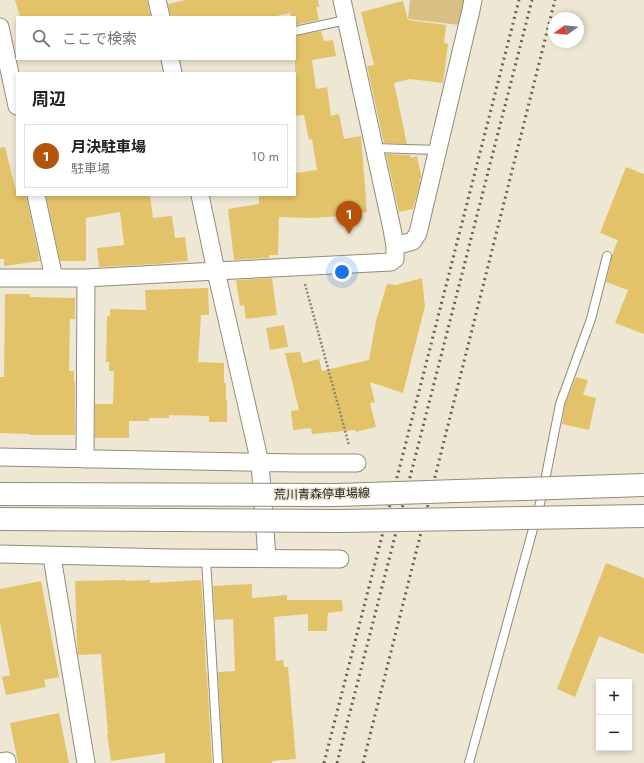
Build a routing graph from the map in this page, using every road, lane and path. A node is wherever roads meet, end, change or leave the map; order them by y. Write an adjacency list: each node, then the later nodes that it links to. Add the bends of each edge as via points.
1 (157, 0): 4 (street)
2 (342, 0): 5 (street)
3 (472, 0): 12 (street)
4 (161, 16)
5 (346, 20): 7 (lane); 11 (street)
6 (0, 27): 10 (street)
7 (296, 30)
8 (170, 60): 9 (street)
9 (173, 72)
10 (16, 101)
11 (374, 148): 12 (lane); 15 (street)
12 (438, 150): 15 (street, via 418,233 413,241)
13 (36, 196): 20 (street)
14 (200, 196): 18 (street)
15 (395, 246): 17 (street, via 395,259 391,262)
16 (607, 256): 37 (lane, via 591,319 560,404 542,496)
17 (300, 266): 18 (street); 25 (path)
18 (216, 271): 21 (street); 24 (street)
19 (0, 278): 20 (street)
20 (54, 278): 21 (street)
21 (86, 278): 23 (street)
22 (0, 456): 23 (street)
23 (85, 459): 24 (street)
24 (260, 463): 25 (street); 33 (street)
25 (354, 463)
26 (644, 485): 27 (main road, 荒川青森停車場線, bridge, via 338,495)
27 (0, 494)
28 (644, 516): 29 (main road, bridge, via 340,521)
29 (0, 519)
30 (0, 554): 31 (street)
31 (52, 557): 32 (street); 35 (street)
32 (206, 558): 33 (street); 36 (lane)
33 (266, 558): 34 (street)
34 (340, 559)
35 (86, 763)
36 (218, 763)
37 (469, 763)

